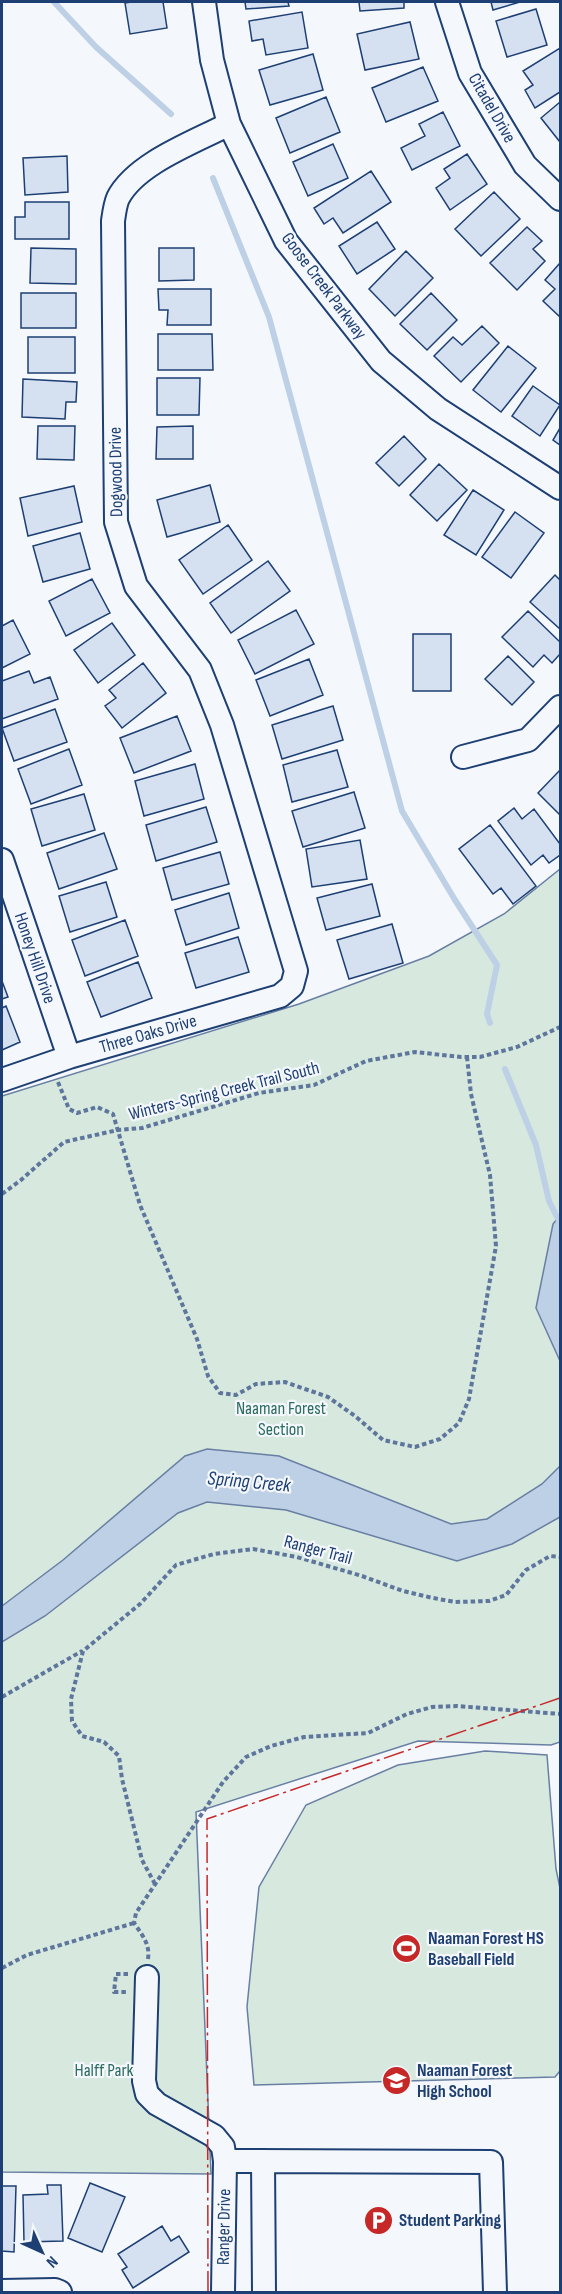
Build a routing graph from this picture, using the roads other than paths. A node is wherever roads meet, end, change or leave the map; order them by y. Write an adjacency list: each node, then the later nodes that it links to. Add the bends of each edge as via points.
1 (204, 2): 3 (street, Goose Creek Parkway, via 212,60)
2 (447, 2): 4 (street, Citadel Drive, via 470,74 525,165)
3 (229, 124): 5 (street, Goose Creek Parkway, via 286,241 381,360 438,409); 9 (street, Dogwood Drive, via 143,169 117,201 113,221 116,522 136,586 200,670 222,725 292,956 296,971)
4 (561, 199)
5 (561, 488)
6 (561, 707): 7 (street, via 528,740)
7 (462, 757)
8 (2, 860): 10 (street, Honey Hill Drive)
9 (292, 986): 10 (street, Three Oaks Drive, via 280,996)
10 (63, 1066): 11 (street, Three Oaks Drive)
11 (2, 1080)
12 (147, 1977): 13 (street, via 147,2094 157,2104 214,2136 223,2147)
13 (225, 2161): 14 (street); 17 (street, Ranger Drive)
14 (263, 2161): 18 (street); 19 (street, via 491,2162)
15 (2, 2291): 16 (street)
16 (60, 2292)
17 (223, 2292)
18 (264, 2292)
19 (495, 2292)

